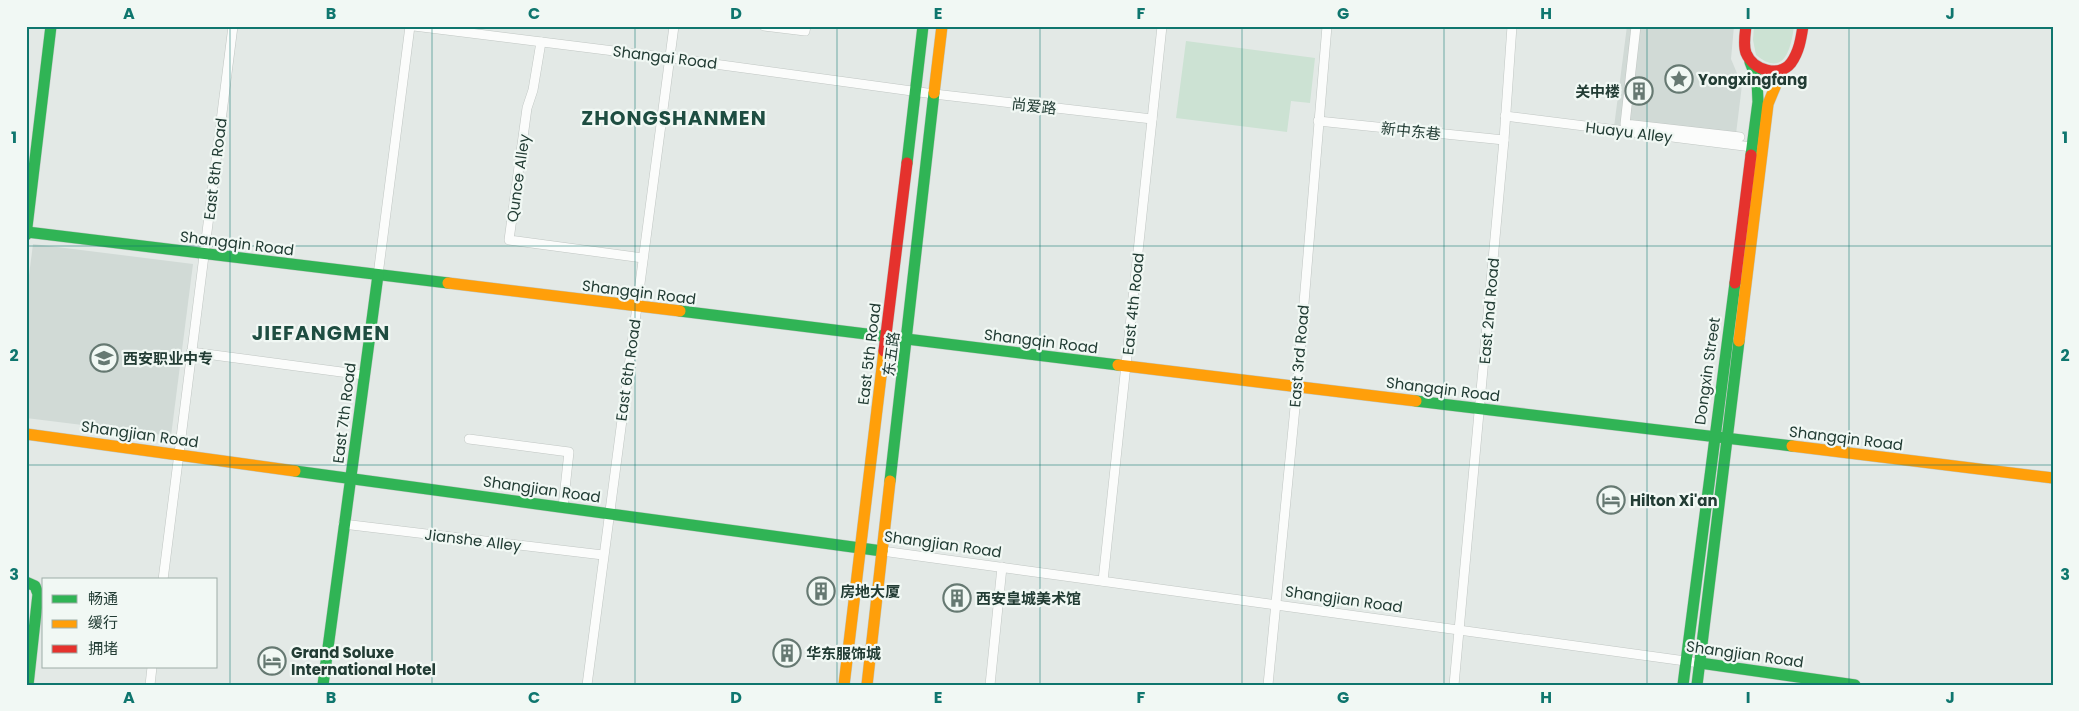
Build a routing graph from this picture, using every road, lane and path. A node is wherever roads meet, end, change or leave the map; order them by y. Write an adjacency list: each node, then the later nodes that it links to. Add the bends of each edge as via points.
1 (51, 26): 27 (street)
2 (233, 26): 28 (street, East 8th Road)
3 (412, 26): 15 (street, Shangai Road); 30 (street, East 7th Road)
4 (674, 26): 16 (street, East 6th Road)
5 (764, 26): 6 (street, via 805,31)
6 (806, 26)
7 (923, 26): 19 (street, East 5th Road)
8 (942, 26): 20 (street, 东五路)
9 (1162, 26): 22 (street, East 4th Road)
10 (1327, 26): 23 (street, East 3rd Road)
11 (1512, 26): 21 (street, East 2nd Road)
12 (1636, 26): 24 (street, via 1625,124)
13 (1746, 26): 17 (street, Dongxin Street, via 1744,40)
14 (1803, 26): 18 (street, Dongxin Street, via 1801,44 1794,58)
15 (540, 42): 16 (street, Shangai Road); 29 (street, Qunce Alley, via 527,108 509,240)
16 (670, 58): 19 (street, Shangai Road); 29 (street, East 6th Road)
17 (1750, 62): 18 (street, via 1763,69); 26 (street, Dongxin Street, via 1758,93)
18 (1782, 70): 42 (street, Dongxin Street, via 1768,104)
19 (915, 92): 20 (street, 尚爱路); 32 (street, East 5th Road)
20 (934, 94): 22 (street, 尚爱路); 33 (street, 东五路)
21 (1505, 116): 25 (street, East 2nd Road); 26 (street, Huayu Alley)
22 (1152, 119): 35 (street, East 4th Road)
23 (1318, 121): 25 (street, 新中东巷); 37 (street, East 3rd Road)
24 (1740, 137)
25 (1504, 140): 38 (street, East 2nd Road)
26 (1752, 147): 40 (street, Dongxin Street)
27 (26, 233): 28 (street, Shangqin Road)
28 (204, 254): 30 (street, Shangqin Road); 34 (street, East 8th Road)
29 (643, 258): 31 (street, East 6th Road)
30 (378, 275): 31 (street, Shangqin Road); 36 (street, East 7th Road)
31 (637, 307): 32 (street, Shangqin Road); 47 (street, East 6th Road)
32 (886, 337): 33 (street, Shangqin Road); 49 (street, East 5th Road)
33 (908, 340): 35 (street, Shangqin Road); 50 (street, 东五路)
34 (191, 352): 36 (street); 43 (street, East 8th Road)
35 (1126, 366): 37 (street, Shangqin Road); 54 (street, East 4th Road)
36 (364, 374): 44 (street, East 7th Road)
37 (1297, 387): 38 (street, Shangqin Road); 56 (street, East 3rd Road)
38 (1480, 409): 40 (street, Shangqin Road); 57 (street, East 2nd Road)
39 (26, 434): 43 (street, Shangjian Road)
40 (1714, 437): 42 (street, Shangqin Road); 58 (street, Dongxin Street)
41 (469, 439): 46 (street, via 569,452)
42 (1726, 439): 45 (street, Shangqin Road); 59 (street, Dongxin Street)
43 (179, 455): 44 (street, Shangjian Road); 53 (street, East 8th Road)
44 (351, 478): 46 (street, Shangjian Road); 48 (street, East 7th Road)
45 (2053, 478)
46 (563, 507): 47 (street, Shangjian Road)
47 (609, 514): 49 (street, Shangjian Road); 51 (street, East 6th Road)
48 (344, 524): 51 (street, Jianshe Alley); 63 (street, East 7th Road)
49 (860, 548): 50 (street, Shangjian Road); 65 (street, East 5th Road)
50 (882, 551): 52 (street, Shangjian Road); 66 (street, 东五路)
51 (603, 555): 64 (street, East 6th Road)
52 (1002, 567): 54 (street, Shangjian Road); 67 (street)
53 (163, 578)
54 (1103, 581): 56 (street, Shangjian Road)
55 (26, 582): 61 (street, via 34,586 38,594)
56 (1275, 605): 57 (street, Shangjian Road); 68 (street, East 3rd Road)
57 (1459, 630): 58 (street, Shangjian Road); 69 (street, East 2nd Road)
58 (1686, 661): 59 (street, Shangjian Road); 70 (street, Dongxin Street)
59 (1700, 663): 71 (street, Dongxin Street); 72 (street, Shangjian Road)
60 (152, 668): 62 (street)
61 (28, 685)
62 (150, 685)
63 (323, 685)
64 (587, 685)
65 (844, 685)
66 (867, 685)
67 (990, 685)
68 (1268, 685)
69 (1454, 685)
70 (1683, 685)
71 (1697, 685)
72 (1855, 685)

